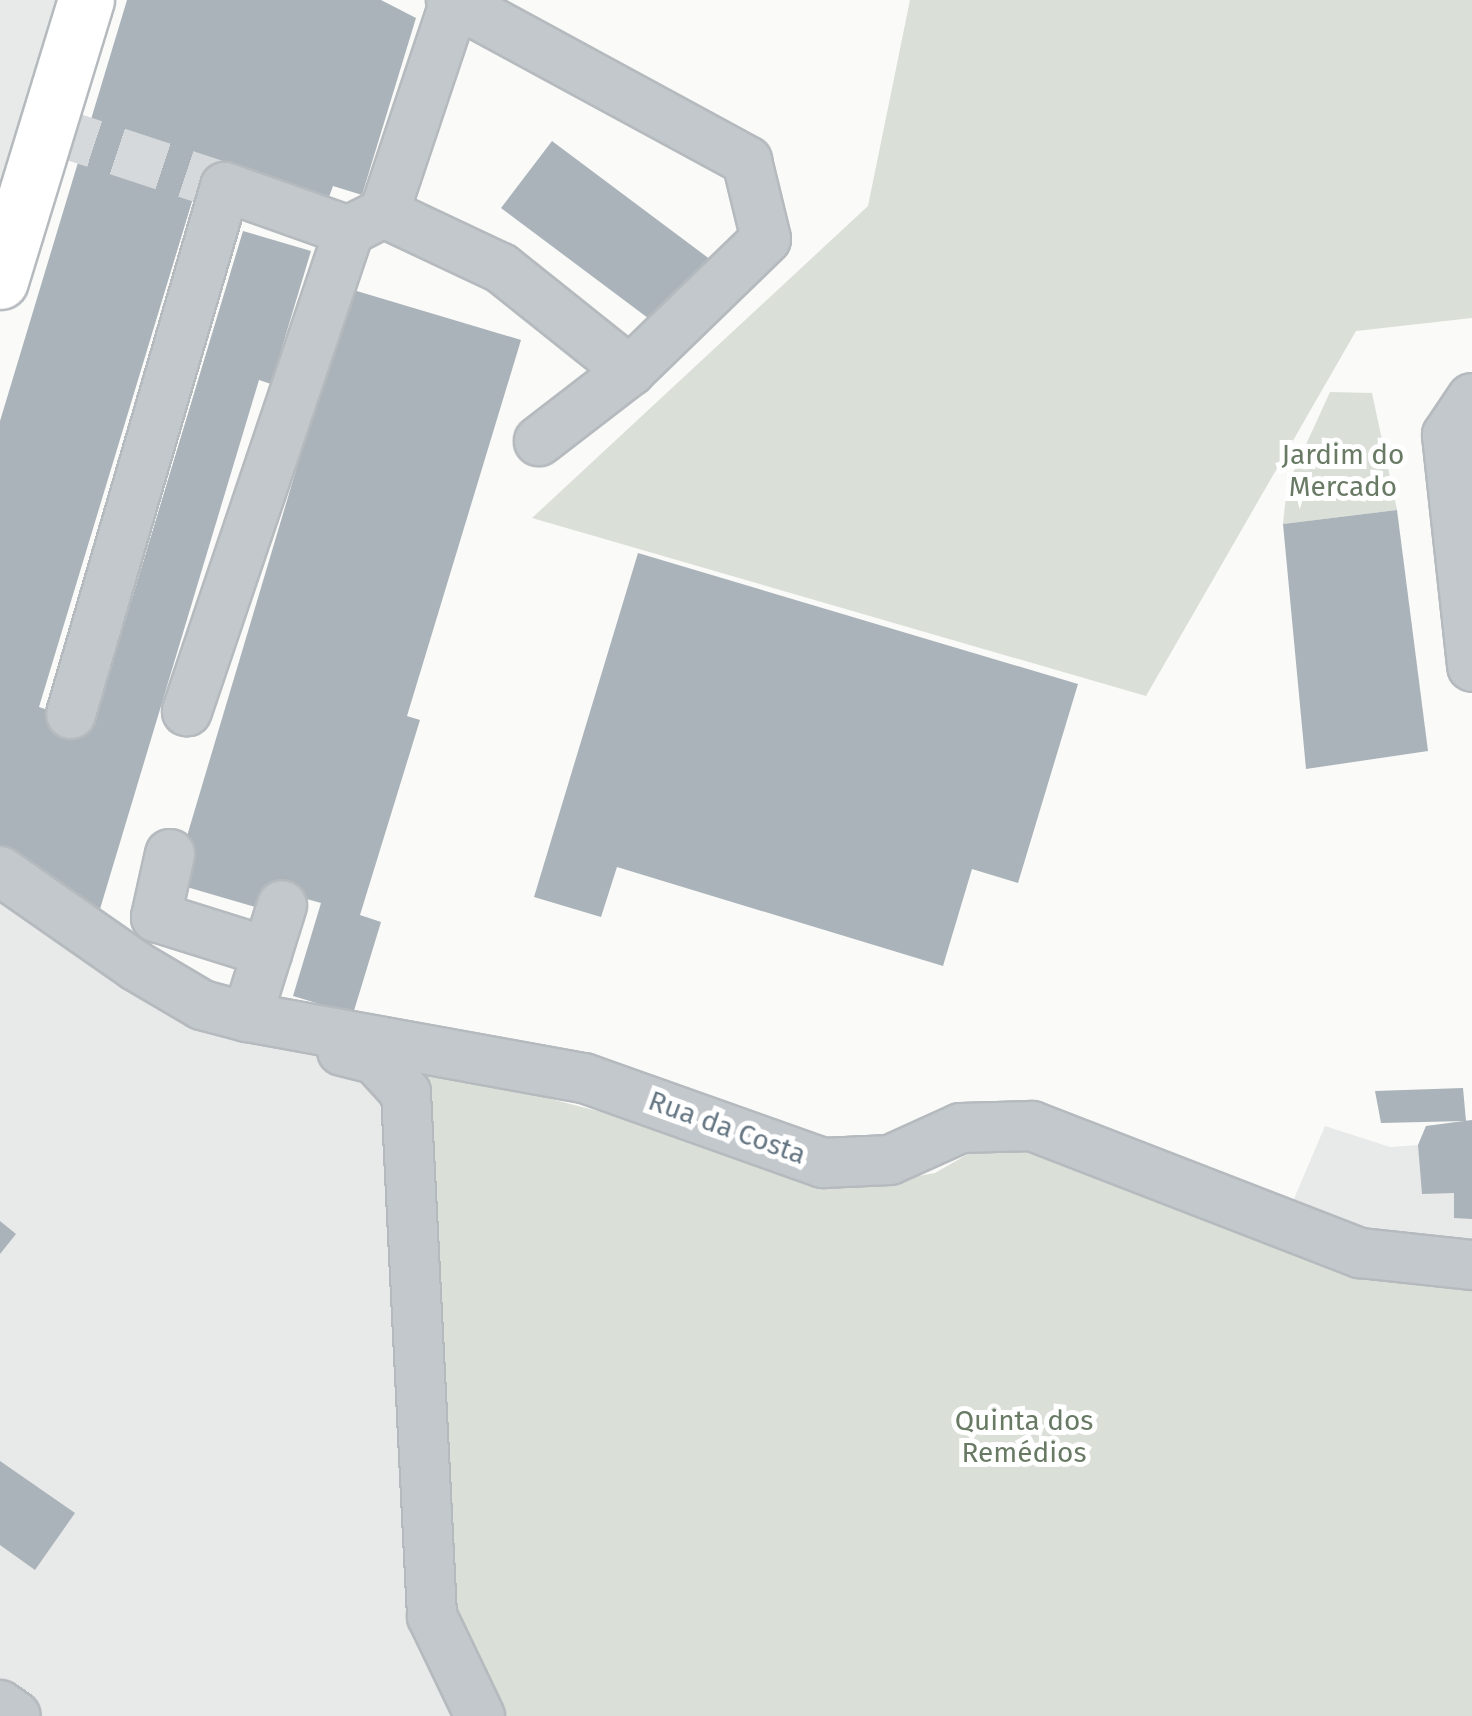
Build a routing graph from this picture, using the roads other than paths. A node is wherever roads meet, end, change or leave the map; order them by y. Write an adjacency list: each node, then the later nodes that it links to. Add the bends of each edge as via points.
1 (86, 0): 4 (main road)
2 (453, 1): 3 (street); 5 (street, via 747,161 766,239)
3 (366, 222): 5 (street, via 501,268); 9 (street); 10 (street, via 225,187)
4 (0, 281)
5 (630, 371): 7 (street)
6 (1472, 398): 8 (street, via 1446,434)
7 (539, 440)
8 (1472, 667)
9 (187, 711)
10 (71, 714)
11 (170, 854): 15 (street, via 156,917)
12 (0, 871): 16 (street, Rua da Costa, via 136,966 202,1005)
13 (0, 903): 20 (street, via 151,1001 375,1059 396,1074 406,1093 432,1616)
14 (282, 905): 15 (street)
15 (268, 952): 16 (street)
16 (248, 1018): 17 (street, Rua da Costa, via 584,1078 823,1163 890,1160 961,1128 1032,1126 1360,1253)
17 (1472, 1265)
18 (0, 1705): 19 (street)
19 (16, 1716)
20 (480, 1716)

